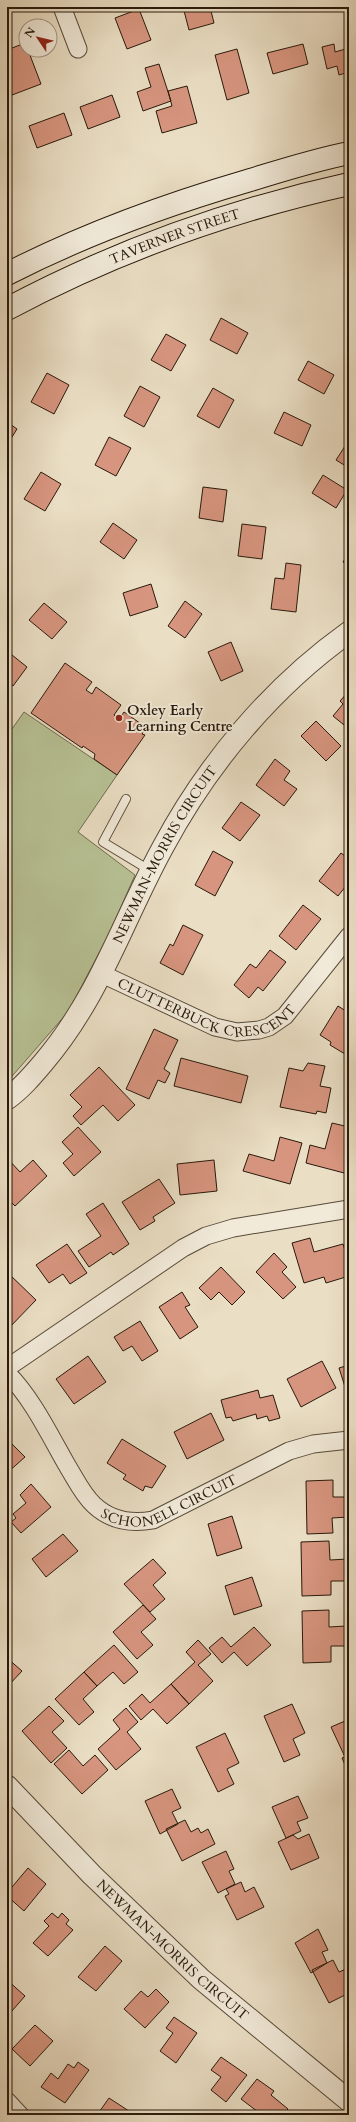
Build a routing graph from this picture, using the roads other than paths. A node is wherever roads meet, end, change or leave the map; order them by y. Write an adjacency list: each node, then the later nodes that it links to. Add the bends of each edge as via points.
1 (62, 7): 2 (street)
2 (78, 49)
3 (349, 153): 5 (main road, via 295,166 196,196 101,231)
4 (349, 184): 6 (main road, TAVERNER STREET, via 216,221 125,254)
5 (7, 274)
6 (7, 309)
7 (349, 632): 9 (street, NEWMAN-MORRIS CIRCUIT, via 299,671 228,747 193,795)
8 (126, 799): 9 (lane, via 103,842)
9 (151, 872): 11 (street, NEWMAN-MORRIS CIRCUIT)
10 (349, 936): 11 (street, CLUTTERBUCK CRESCENT, via 285,1016 269,1027 259,1030 237,1032 215,1027)
11 (102, 974): 12 (street, NEWMAN-MORRIS CIRCUIT, via 63,1040 30,1078)
12 (7, 1099)
13 (349, 1208): 14 (street, via 233,1228 206,1236 183,1248)
14 (7, 1368)
15 (7, 1373): 16 (street, SCHONELL CIRCUIT, via 30,1401 82,1491 94,1505 118,1520 136,1523 153,1520 289,1451 313,1444)
16 (349, 1440)
17 (7, 1786): 19 (street, NEWMAN-MORRIS CIRCUIT, via 92,1875 201,1979)
18 (7, 2101): 20 (street)
19 (349, 2101)
20 (20, 2115)

